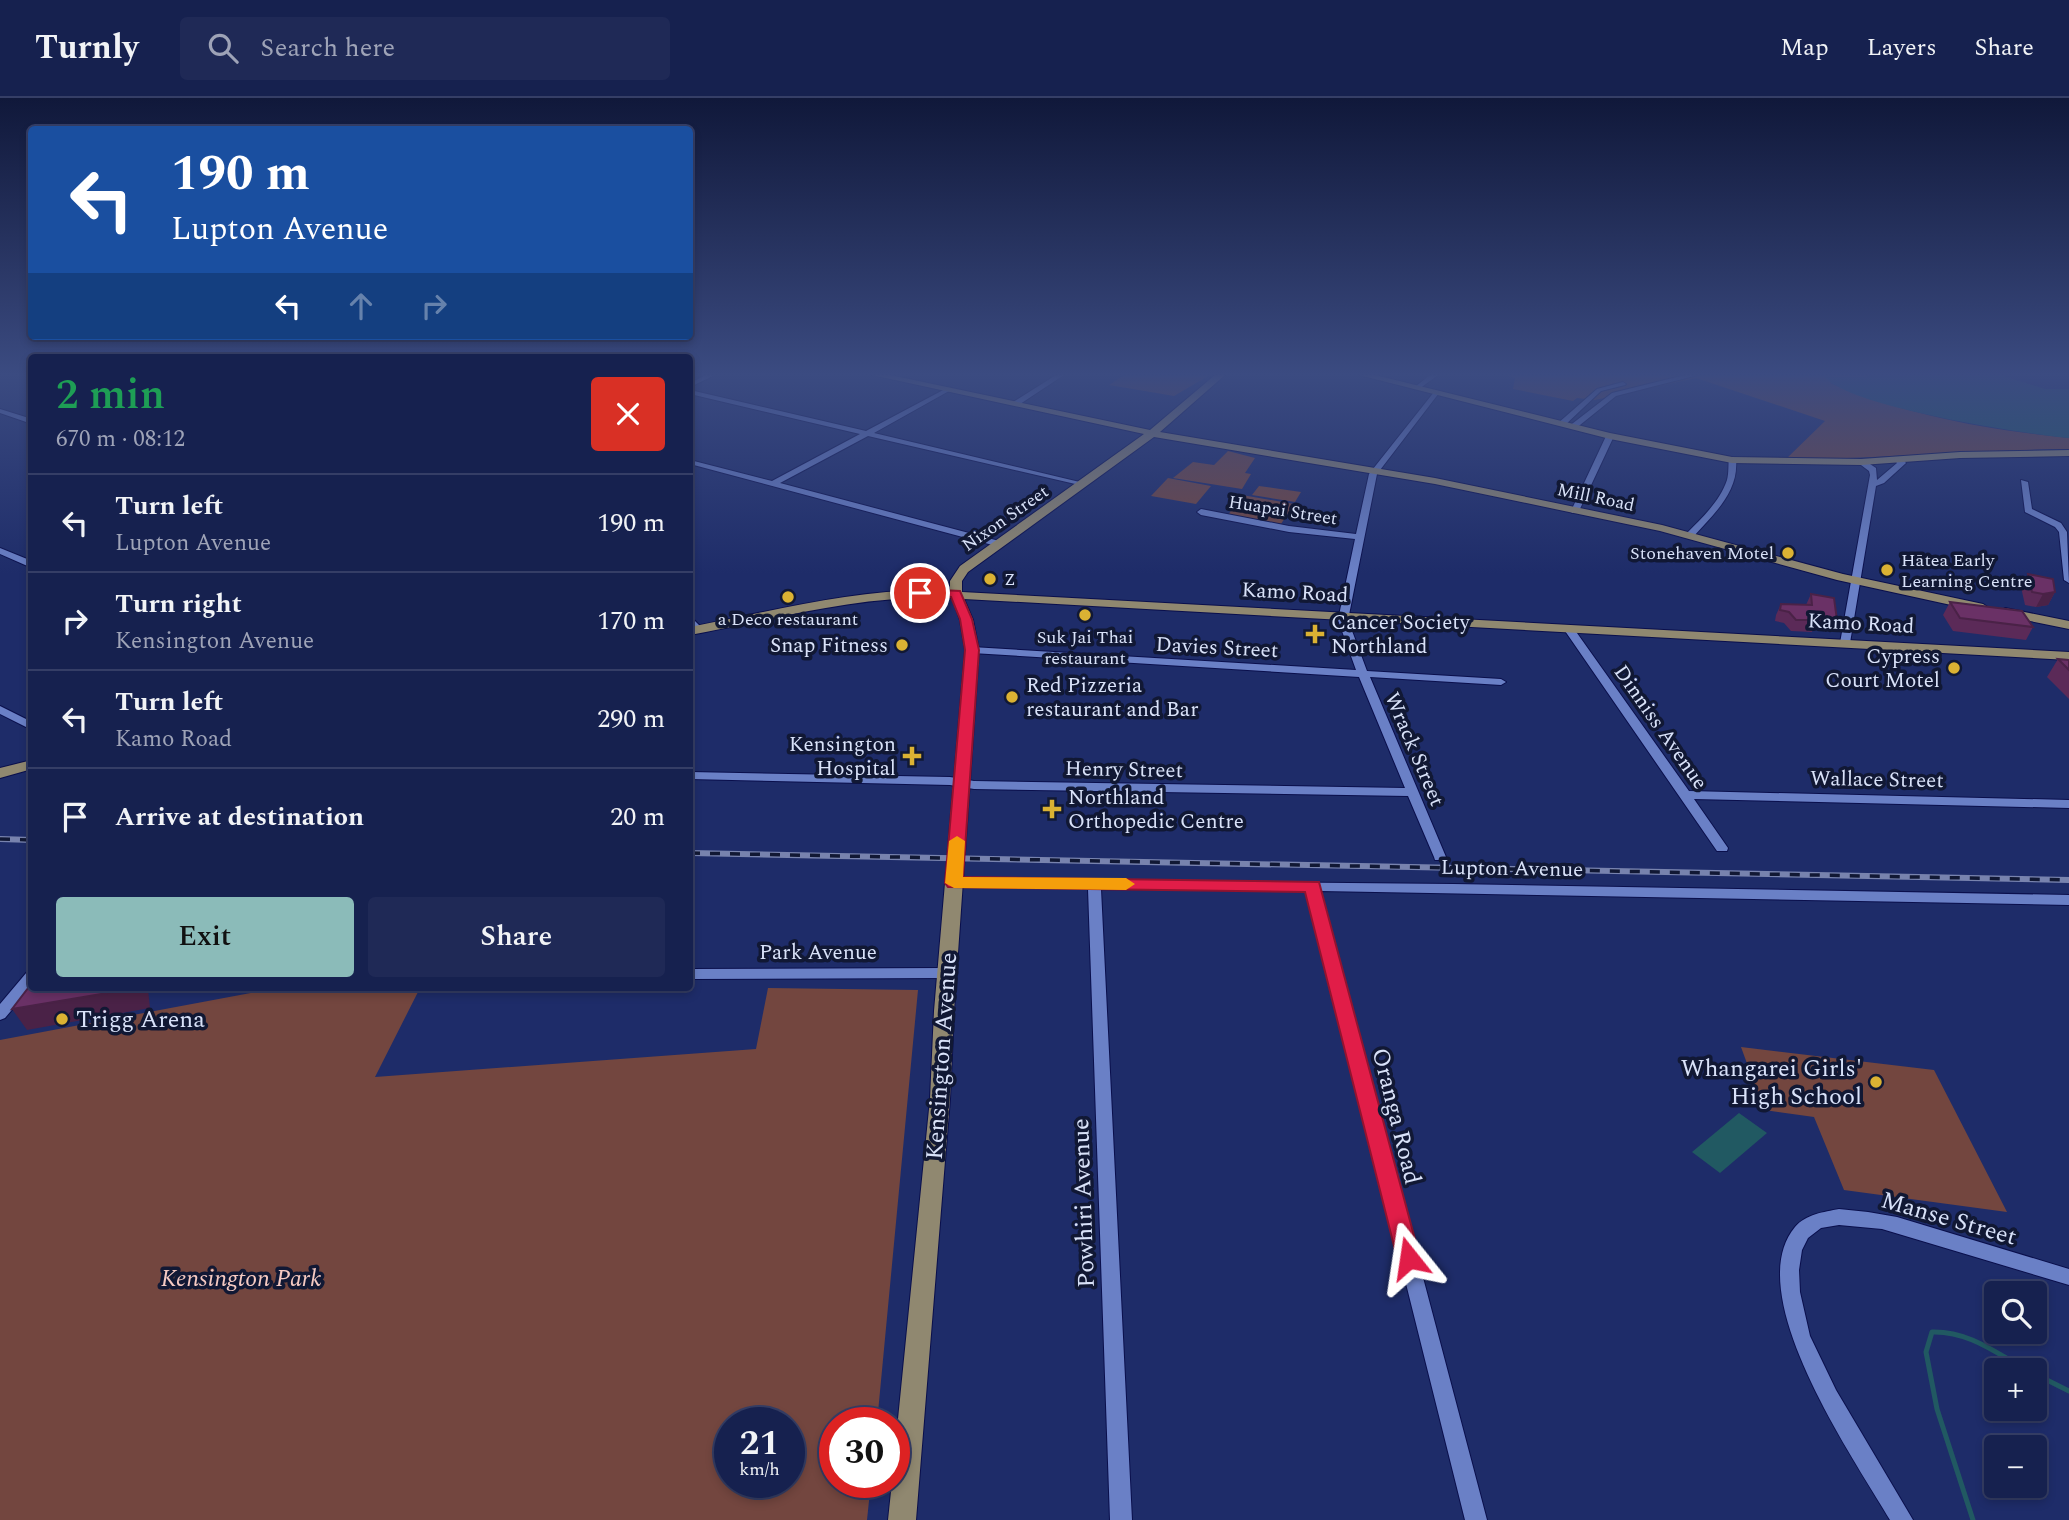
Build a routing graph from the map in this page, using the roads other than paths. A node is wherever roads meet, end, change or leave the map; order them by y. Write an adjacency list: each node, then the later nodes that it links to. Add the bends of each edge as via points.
1 (852, 441): 15 (street)
2 (903, 441): 16 (street)
3 (1142, 441): 16 (main road, Nixon Street)
4 (1202, 441): 13 (main road, Mill Road)
5 (1398, 441): 13 (street)
6 (1607, 441): 18 (street)
7 (1637, 441): 10 (main road)
8 (2069, 453): 9 (main road)
9 (1898, 459): 11 (main road); 17 (street, via 1902,463)
10 (1732, 460): 11 (main road); 20 (street, via 1732,475 1720,502)
11 (1861, 462): 17 (street, via 1873,470)
12 (693, 463): 15 (street)
13 (1375, 471): 18 (main road, Mill Road); 21 (street)
14 (2024, 482): 26 (street, via 2028,510 2063,532)
15 (773, 484): 22 (street)
16 (1084, 484): 22 (main road, Nixon Street)
17 (1872, 485): 27 (street)
18 (1575, 510): 20 (main road, Mill Road)
19 (1201, 512): 21 (street, Huapai Street)
20 (1690, 535): 27 (main road, Mill Road)
21 (1361, 537): 30 (street)
22 (1000, 544): 25 (main road, Nixon Street)
23 (0, 551): 24 (street)
24 (28, 563)
25 (956, 577): 28 (main road); 29 (main road, Nixon Street)
26 (2069, 579)
27 (1855, 581): 31 (main road, Mill Road); 34 (street)
28 (910, 593): 29 (main road, Kamo Road); 32 (main road, Kamo Road)
29 (956, 594): 30 (main road, Kamo Road); 35 (main road, Kensington Avenue)
30 (1344, 616): 33 (main road, Kamo Road); 37 (street, Wrack Street)
31 (2069, 625)
32 (693, 627)
33 (1568, 628): 34 (main road, Kamo Road); 46 (street, Dinniss Avenue)
34 (1845, 643): 36 (main road, Kamo Road)
35 (972, 650): 37 (street, Davies Street); 44 (main road, Kensington Avenue)
36 (2069, 656)
37 (1363, 674): 38 (street, Davies Street); 45 (street, Wrack Street)
38 (1501, 682)
39 (0, 709): 40 (street)
40 (28, 725)
41 (28, 765): 42 (main road)
42 (0, 773)
43 (693, 776): 44 (street, Henry Street)
44 (960, 783): 45 (street, Henry Street); 50 (main road, Kensington Avenue)
45 (1413, 792): 49 (street, Wrack Street)
46 (1684, 794): 47 (street, Wallace Street); 48 (street, Dinniss Avenue)
47 (2069, 804)
48 (1722, 848)
49 (1440, 858)
50 (954, 883): 51 (street, Lupton Avenue); 54 (main road, Kensington Avenue)
51 (1094, 884): 52 (street, Lupton Avenue); 60 (street, Powhiri Avenue)
52 (1313, 886): 53 (street, Lupton Avenue); 61 (street, Oranga Road)
53 (2069, 900)
54 (947, 973): 55 (street, Park Avenue); 59 (main road, Kensington Avenue)
55 (693, 974)
56 (28, 981): 57 (street)
57 (0, 1014)
58 (2069, 1277): 62 (street, Manse Street, via 1877,1221 1836,1217 1817,1220 1800,1232 1792,1248 1790,1271 1807,1351)
59 (902, 1520)
60 (1121, 1520)
61 (1476, 1520)
62 (1902, 1520)

